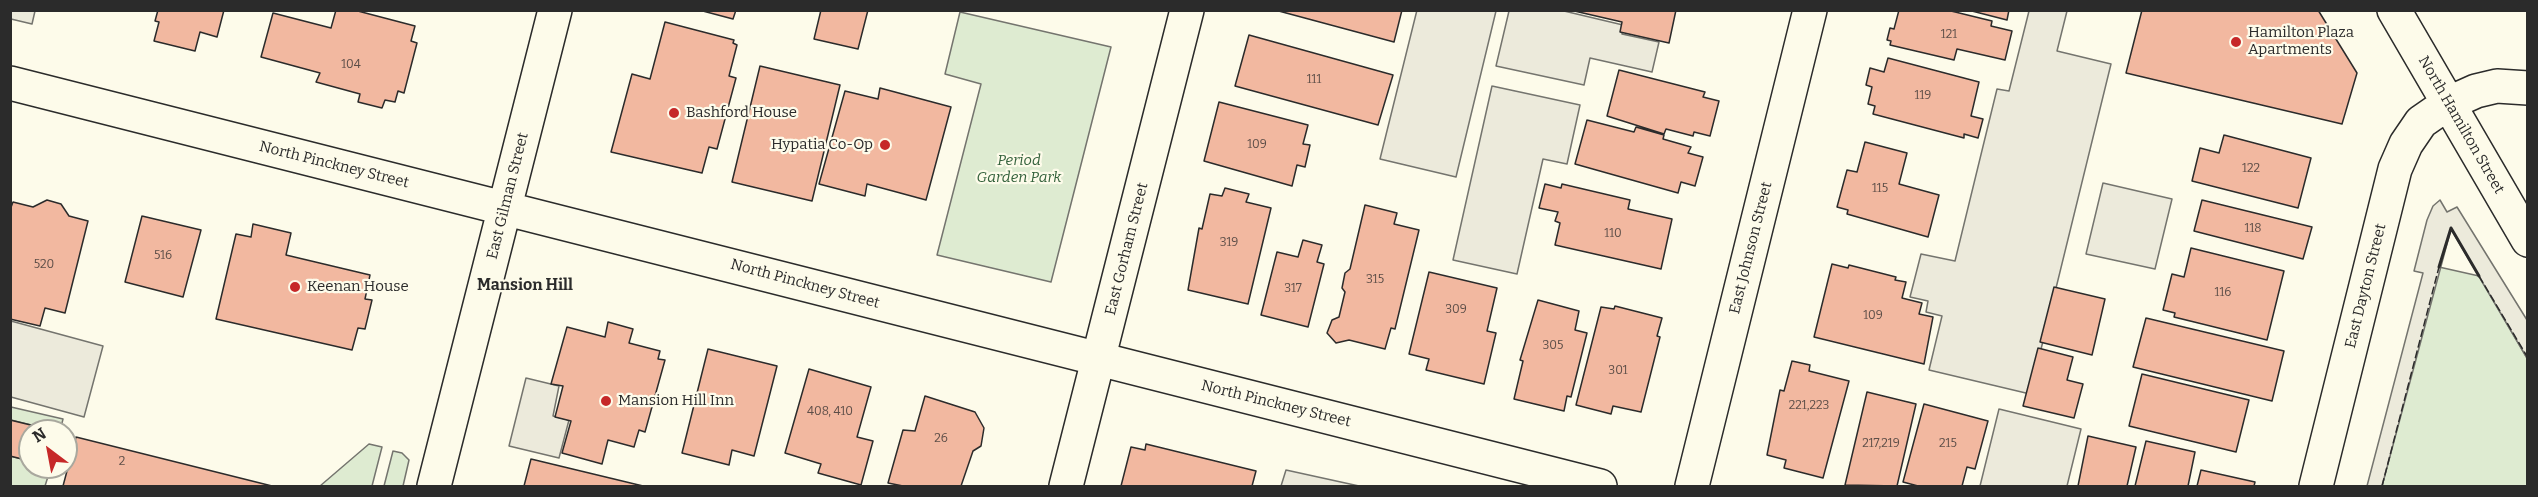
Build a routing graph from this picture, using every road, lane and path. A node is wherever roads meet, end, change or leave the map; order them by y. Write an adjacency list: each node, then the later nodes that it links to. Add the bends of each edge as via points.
1 (555, 10): 8 (street, East Gilman Street)
2 (1187, 10): 10 (street, East Gorham Street)
3 (1810, 10): 14 (street, East Johnson Street)
4 (2394, 10): 7 (street, North Hamilton Street)
5 (10, 83): 8 (street, North Pinckney Street)
6 (2528, 88): 7 (street, East Dayton Street, via 2497,86)
7 (2447, 104): 9 (street, North Hamilton Street); 15 (street, East Dayton Street, via 2421,122 2395,169)
8 (504, 209): 10 (street, North Pinckney Street); 11 (street, East Gilman Street)
9 (2528, 240)
10 (1098, 359): 12 (street, East Gorham Street); 13 (street, North Pinckney Street)
11 (434, 486)
12 (1066, 486)
13 (1600, 486)
14 (1692, 486)
15 (2316, 486)

